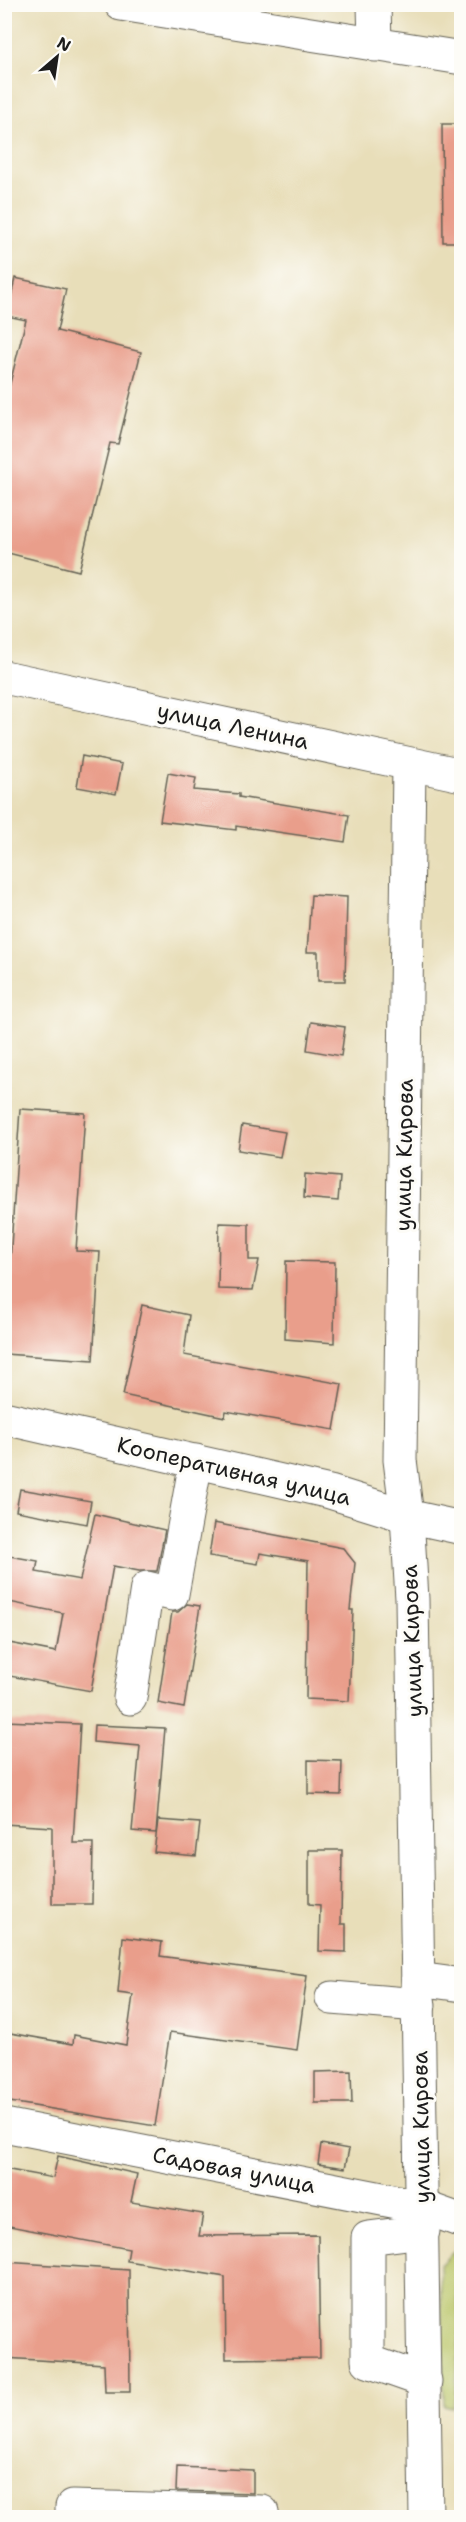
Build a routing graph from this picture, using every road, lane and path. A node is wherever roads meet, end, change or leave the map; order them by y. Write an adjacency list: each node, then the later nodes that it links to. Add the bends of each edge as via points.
1 (121, 4): 3 (street)
2 (374, 4): 3 (street)
3 (375, 45): 4 (street)
4 (462, 58)
5 (4, 677): 6 (street, улица Ленина)
6 (409, 765): 7 (street, улица Ленина); 10 (street, улица Кирова, via 400,1460)
7 (462, 775)
8 (4, 1418): 9 (street, Кооперативная улица)
9 (196, 1461): 10 (street, Кооперативная улица, via 330,1492); 12 (street, via 172,1594 147,1588)
10 (407, 1516): 11 (street, Кооперативная улица); 14 (street, улица Кирова)
11 (462, 1528)
12 (130, 1698)
13 (462, 1985): 14 (street)
14 (419, 1992): 15 (street); 17 (street, улица Кирова)
15 (332, 1998)
16 (4, 2125): 17 (street, Садовая улица)
17 (423, 2219): 18 (street, Садовая улица); 19 (street, улица Кирова); 19 (street, via 368,2238 368,2361)
18 (462, 2221)
19 (424, 2381): 22 (street, улица Кирова)
20 (72, 2517): 21 (street, via 72,2507 262,2512)
21 (262, 2517)
22 (426, 2517)

